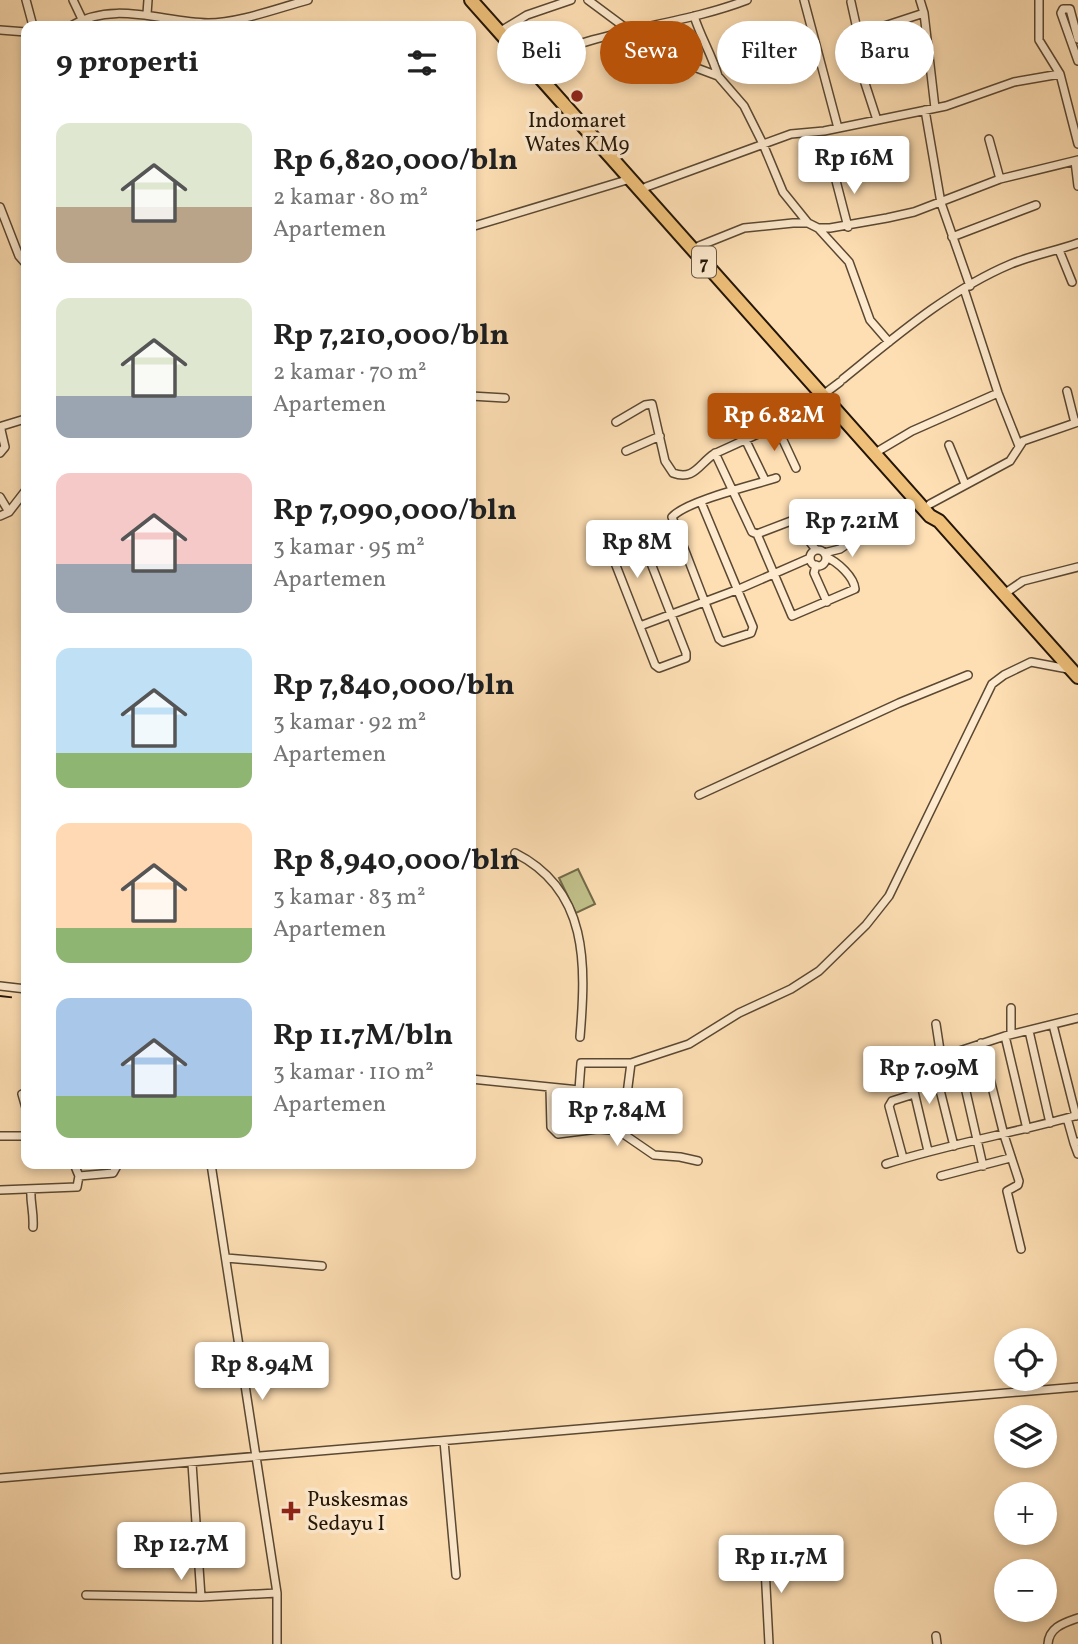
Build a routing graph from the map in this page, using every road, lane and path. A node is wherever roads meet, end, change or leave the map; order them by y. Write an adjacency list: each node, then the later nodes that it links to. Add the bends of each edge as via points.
1 (26, 0): 21 (street)
2 (74, 0): 19 (street)
3 (148, 0): 17 (street)
4 (308, 0): 20 (street)
5 (471, 0): 30 (highway, 7)
6 (480, 0): 29 (highway)
7 (571, 0): 26 (street)
8 (588, 0): 27 (street)
9 (747, 0): 14 (street)
10 (804, 0): 44 (street)
11 (920, 0): 16 (street)
12 (1039, 0): 36 (street, via 1039,40)
13 (851, 2): 16 (street, via 863,33)
14 (723, 4): 18 (street)
15 (1069, 4): 33 (street); 34 (street, via 1060,12)
16 (924, 13): 41 (street)
17 (147, 14): 19 (street, via 111,13); 23 (street)
18 (694, 16): 28 (street); 35 (street)
19 (82, 19): 22 (street)
20 (236, 19): 24 (street); 25 (street)
21 (32, 21)
22 (79, 21)
23 (194, 21)
24 (222, 21)
25 (233, 21)
26 (517, 21)
27 (617, 21)
28 (671, 21)
29 (497, 23)
30 (497, 25)
31 (0, 30): 32 (street)
32 (21, 32)
33 (1078, 39)
34 (1078, 61)
35 (717, 70)
36 (1060, 74): 41 (street, via 1014,82); 47 (street)
37 (548, 84): 50 (highway, 7)
38 (555, 84): 53 (highway)
39 (726, 84): 46 (street, via 744,106)
40 (865, 84): 43 (street)
41 (935, 108): 42 (street)
42 (925, 110): 43 (street); 54 (street)
43 (877, 120): 44 (street)
44 (838, 128): 46 (street, via 790,134)
45 (989, 139): 51 (street)
46 (763, 144): 53 (street); 57 (street, via 783,192)
47 (1078, 144)
48 (1076, 160): 51 (street); 52 (street)
49 (834, 173): 59 (street)
50 (630, 179): 58 (street); 72 (highway, 7)
51 (1000, 179): 54 (street)
52 (1078, 186)
53 (646, 187): 63 (highway)
54 (941, 202): 59 (street); 61 (street)
55 (1036, 205): 61 (street)
56 (0, 210): 65 (street)
57 (808, 223): 60 (street); 63 (street, via 744,228)
58 (476, 225)
59 (848, 227): 60 (street)
60 (818, 228): 68 (street, via 849,262 870,320)
61 (952, 237): 67 (street)
62 (1078, 243): 64 (street)
63 (699, 246): 72 (highway)
64 (1059, 250): 66 (street); 67 (street, via 1014,263)
65 (21, 258)
66 (1072, 282)
67 (967, 288): 68 (street); 70 (street)
68 (889, 342): 72 (street)
69 (1067, 391): 76 (street)
70 (998, 393): 82 (street); 83 (street)
71 (476, 396): 73 (street)
72 (828, 396): 77 (street); 83 (highway); 94 (highway, 7)
73 (505, 398)
74 (21, 420): 78 (street)
75 (616, 422): 79 (street, via 652,404)
76 (1077, 422): 82 (street, via 1029,438)
77 (776, 425): 80 (street); 87 (street)
78 (0, 430): 85 (street, via 5,447)
79 (660, 436): 84 (street); 86 (street, via 667,464 678,475 693,474)
80 (745, 439): 86 (street); 88 (street)
81 (949, 445): 90 (street)
82 (1019, 446): 90 (street, via 1010,461)
83 (880, 450): 96 (highway)
84 (626, 452)
85 (0, 453)
86 (715, 453): 91 (street)
87 (796, 468)
88 (764, 478)
89 (776, 478): 91 (street)
90 (965, 484): 96 (street)
91 (734, 491): 95 (street); 100 (street, via 752,533)
92 (21, 496): 97 (street)
93 (0, 498): 97 (street)
94 (914, 498): 99 (highway, 7); 102 (street)
95 (701, 502): 107 (street); 109 (street, via 676,513 672,520)
96 (930, 504): 99 (highway)
97 (9, 512): 98 (street)
98 (0, 516)
99 (939, 521): 108 (highway, 7)
100 (757, 534): 101 (street, via 791,521); 106 (street)
101 (816, 550): 102 (street); 103 (street)
102 (825, 555): 104 (street, via 823,564); 110 (street, via 855,587)
103 (810, 558): 104 (street); 106 (street)
104 (816, 565): 110 (street, via 814,573)
105 (1078, 567): 108 (street, via 1023,581)
106 (774, 575): 107 (street); 110 (street, via 792,616)
107 (738, 590): 109 (street); 109 (street, via 753,627 751,633 721,642)
108 (1004, 594): 113 (highway, 7)
109 (703, 602): 111 (street)
110 (827, 602)
111 (672, 614): 112 (street); 112 (street, via 686,658 657,668); 112 (street, via 636,528 607,535)
112 (640, 626)
113 (1075, 673): 130 (street, via 1031,663 992,684 888,897 866,925 811,977 689,1044)
114 (968, 675): 115 (street)
115 (699, 795)
116 (515, 853): 125 (street, via 549,877 577,924 583,1001)
117 (0, 986): 118 (street)
118 (21, 988)
119 (1011, 1008): 124 (street)
120 (1078, 1019): 122 (street)
121 (936, 1024): 128 (street)
122 (1053, 1025): 123 (street); 134 (street)
123 (1029, 1031): 124 (street); 135 (street)
124 (1008, 1035): 126 (street); 136 (street)
125 (580, 1037)
126 (981, 1043): 127 (street); 138 (street)
127 (957, 1052): 128 (street); 141 (street)
128 (941, 1057): 129 (street)
129 (932, 1058): 133 (street, via 908,1064); 143 (street)
130 (631, 1063): 132 (street, via 581,1063 579,1090); 137 (street)
131 (476, 1080): 132 (street)
132 (550, 1087): 137 (street, via 551,1127 558,1134 598,1129)
133 (914, 1094): 144 (street); 146 (street, via 889,1106)
134 (1074, 1117): 135 (street); 142 (street)
135 (1050, 1123): 136 (street)
136 (1027, 1129): 138 (street)
137 (622, 1133): 148 (street, via 654,1155)
138 (1004, 1135): 141 (street); 147 (street)
139 (0, 1136): 140 (street)
140 (21, 1136)
141 (976, 1141): 143 (street); 150 (street)
142 (1076, 1143): 145 (street)
143 (954, 1146): 144 (street)
144 (928, 1151): 146 (street)
145 (1078, 1154)
146 (903, 1158): 149 (street)
147 (1010, 1158): 150 (street); 159 (street, via 1019,1183 1007,1191)
148 (698, 1161)
149 (886, 1164)
150 (983, 1166): 155 (street)
151 (76, 1169): 154 (street)
152 (115, 1169): 154 (street, via 113,1173)
153 (212, 1169): 160 (street)
154 (79, 1176): 157 (street, via 78,1187)
155 (942, 1176)
156 (0, 1190): 157 (street)
157 (31, 1190): 158 (street)
158 (33, 1227)
159 (1021, 1249)
160 (226, 1258): 161 (street); 164 (street)
161 (322, 1266)
162 (1078, 1387): 163 (street)
163 (444, 1441): 164 (street); 168 (street)
164 (256, 1457): 165 (street); 169 (street)
165 (192, 1463): 166 (street); 171 (street)
166 (0, 1478)
167 (764, 1548): 174 (street)
168 (456, 1575)
169 (277, 1593): 171 (street); 173 (street)
170 (86, 1595): 171 (street)
171 (201, 1597)
172 (1078, 1618): 175 (street, via 1057,1627)
173 (277, 1644)
174 (769, 1644)
175 (1048, 1644)

